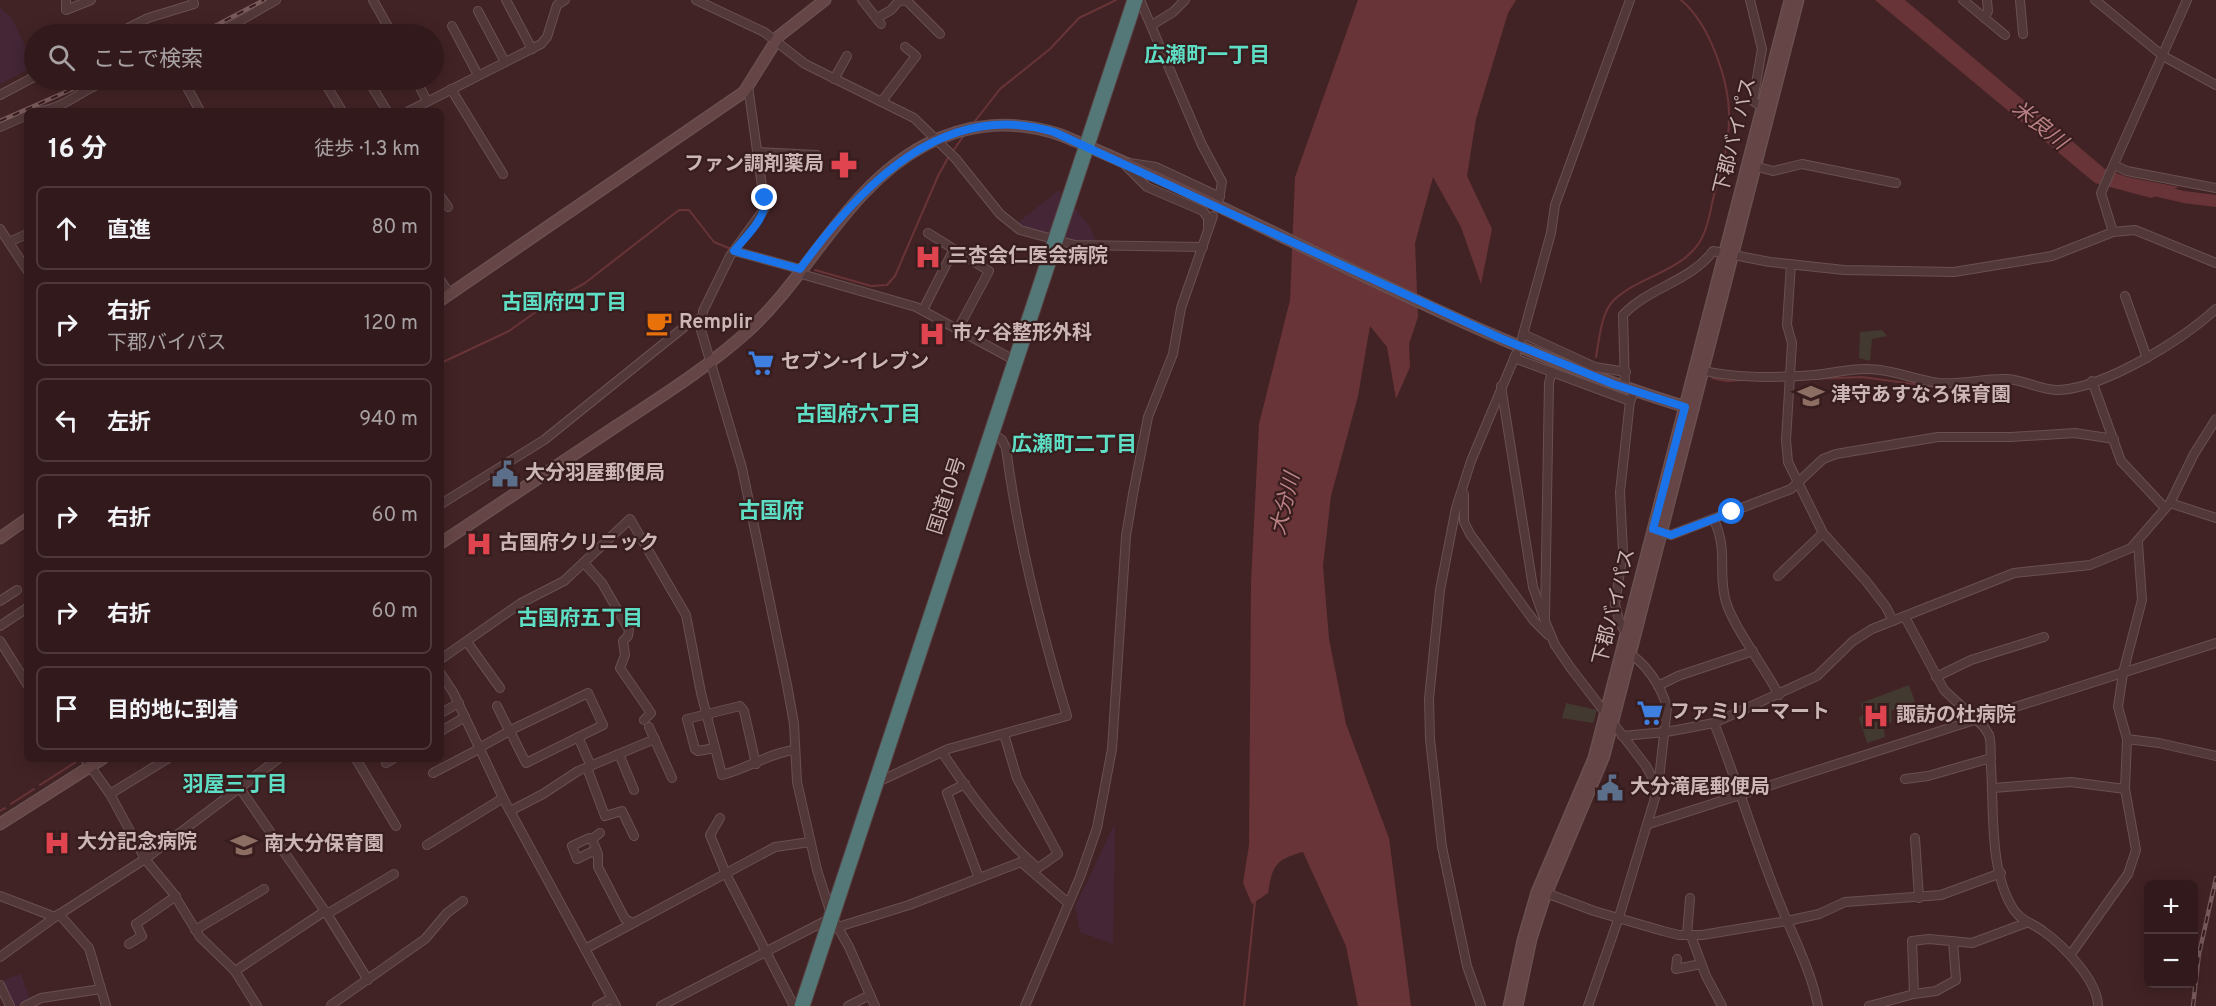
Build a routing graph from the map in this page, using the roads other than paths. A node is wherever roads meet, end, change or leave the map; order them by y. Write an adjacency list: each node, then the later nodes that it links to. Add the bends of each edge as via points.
1 (66, 0): 2 (street, via 66,10)
2 (91, 0)
3 (193, 0): 25 (street, via 194,4)
4 (276, 0): 26 (street)
5 (373, 0): 27 (street)
6 (507, 0): 35 (street)
7 (696, 0): 33 (street)
8 (862, 0): 30 (street, via 879,21 898,2 906,0)
9 (1134, 0): 62 (highway, 国道10号)
10 (1140, 0): 28 (street)
11 (1185, 0): 28 (street)
12 (1630, 0): 100 (street, via 1554,205 1551,233 1523,336 1595,367)
13 (1749, 0): 53 (street, via 1762,49 1753,101)
14 (1790, 0): 53 (street, 下郡バイパス)
15 (1798, 0): 67 (street)
16 (1963, 0): 24 (street)
17 (1987, 0): 24 (street)
18 (2020, 0): 31 (street)
19 (2095, 0): 37 (street)
20 (2187, 0): 37 (street)
21 (822, 1): 33 (street)
22 (559, 2): 35 (street, via 547,37)
23 (478, 11): 38 (street)
24 (1984, 18): 32 (street)
25 (136, 24)
26 (234, 24)
27 (386, 24)
28 (1152, 25): 65 (street, via 1202,145 1222,182 1219,198 1156,167)
29 (452, 26): 39 (street)
30 (939, 34)
31 (2023, 34)
32 (2005, 35)
33 (776, 40): 40 (street, via 800,61); 43 (street)
34 (905, 46): 52 (street, via 916,56)
35 (532, 49): 38 (street)
36 (847, 56): 40 (street)
37 (2163, 56): 42 (street); 66 (street)
38 (505, 62): 39 (street)
39 (478, 75): 44 (street)
40 (834, 79): 52 (street)
41 (24, 83): 50 (street)
42 (2216, 85)
43 (748, 86): 63 (street); 90 (street)
44 (451, 89): 51 (street); 68 (street)
45 (82, 90): 54 (street)
46 (188, 90): 55 (street)
47 (329, 90): 56 (street)
48 (374, 90): 57 (street)
49 (422, 90): 51 (street)
50 (0, 95)
51 (428, 101): 58 (street)
52 (882, 101): 61 (street, via 914,118)
53 (1762, 107): 84 (street, 下郡バイパス)
54 (61, 108)
55 (197, 108)
56 (340, 108)
57 (385, 108)
58 (415, 108)
59 (24, 116): 60 (street)
60 (0, 127)
61 (936, 140): 62 (street, via 971,128 1005,124 1035,127); 80 (street, via 1012,225); 88 (street, via 906,158 859,200)
62 (1087, 146): 65 (street); 80 (highway, 国道10号)
63 (758, 152): 64 (street); 83 (street, via 765,208)
64 (817, 155)
65 (1122, 162): 75 (street, via 1147,187 1203,211 1208,218); 104 (street)
66 (2114, 165): 70 (street); 76 (street, via 2101,194)
67 (1755, 166): 69 (street, via 1773,171 1802,164); 84 (street)
68 (503, 174)
69 (1896, 183)
70 (2216, 188)
71 (444, 201): 72 (street)
72 (448, 207)
73 (1213, 216): 75 (street)
74 (0, 229): 79 (street)
75 (1208, 231): 81 (street)
76 (2113, 232): 85 (street, via 2136,230); 86 (street, via 2052,256 1954,272 1844,270)
77 (928, 233): 82 (street)
78 (24, 235): 79 (street)
79 (9, 242): 87 (street)
80 (1055, 242): 81 (street, via 1114,247); 96 (highway, 国道10号)
81 (1203, 247): 213 (street, via 1181,308 1173,354 1147,422 1126,536 1109,766 1097,828)
82 (954, 249): 92 (street); 94 (street, via 989,270)
83 (734, 251): 88 (street); 93 (street)
84 (1728, 254): 86 (street); 98 (street); 100 (street, via 1713,251 1689,274 1631,306 1623,315)
85 (2216, 263)
86 (1791, 264): 101 (street, via 1787,326 1792,343)
87 (24, 265)
88 (799, 271): 92 (street); 97 (street, via 754,325)
89 (2125, 296): 95 (street)
90 (445, 297)
91 (2216, 309): 95 (street)
92 (923, 310): 94 (street)
93 (701, 318): 97 (street); 111 (street, via 688,324 544,440)
94 (958, 329): 96 (street)
95 (2147, 358): 102 (street)
96 (1016, 361): 107 (highway, 国道10号)
97 (711, 362): 119 (street); 165 (street, via 737,449 760,555 789,696)
98 (1699, 369): 101 (street, via 1729,377); 105 (street)
99 (1552, 372): 103 (street, via 1515,356); 104 (street); 127 (street)
100 (1626, 372): 104 (street)
101 (1791, 378): 102 (street, via 1873,369 1938,383 2009,380 2043,389 2074,388); 109 (street, via 1786,452)
102 (2092, 381): 108 (street)
103 (1502, 386): 110 (street); 127 (street, via 1532,578)
104 (1630, 394): 105 (street); 130 (street, via 1620,492 1623,552 1615,604)
105 (1689, 408): 116 (street)
106 (2216, 418): 112 (street)
107 (991, 432): 158 (street, via 1006,448 1029,585 1066,716); 179 (highway, 国道10号)
108 (2114, 439): 109 (street, via 2075,433 1924,438 1836,454 1823,459); 112 (street, via 2121,461)
109 (1798, 485): 114 (street); 117 (street)
110 (1462, 487): 132 (street, via 1464,522 1470,534 1534,621); 250 (street, via 1433,638 1430,739 1444,858 1467,966)
111 (444, 502)
112 (2168, 506): 113 (street); 120 (street)
113 (2216, 518)
114 (1714, 520): 116 (street, via 1671,535); 137 (street, via 1723,539 1726,603)
115 (24, 521): 118 (street)
116 (1657, 531): 130 (street, 下郡バイパス); 138 (street)
117 (1823, 533): 122 (street); 128 (street, via 1866,581)
118 (0, 538)
119 (444, 541)
120 (2138, 543): 126 (street, via 2090,565 2014,573); 140 (street, via 2142,600)
121 (584, 563): 134 (street, via 561,584 521,603); 150 (street, via 624,521 633,521 686,615); 161 (street, via 602,583 629,630 623,641 625,655 620,668 651,712 647,723)
122 (1778, 576)
123 (17, 590): 124 (street)
124 (0, 601)
125 (24, 610): 129 (street)
126 (1905, 617): 128 (street); 141 (street)
127 (1545, 621): 132 (street)
128 (1893, 621): 146 (street, via 1853,641 1817,676)
129 (0, 626)
130 (1626, 634): 138 (street, 下郡バイパス)
131 (2044, 637): 141 (street, via 1978,658)
132 (1553, 639): 152 (street)
133 (0, 641): 136 (street)
134 (467, 642): 139 (street); 145 (street)
135 (2216, 643): 140 (street)
136 (2, 651): 143 (street)
137 (1753, 651): 144 (street); 146 (street)
138 (1626, 652): 144 (street, via 1641,662); 152 (street)
139 (444, 657)
140 (2123, 673): 153 (street); 162 (street, via 2118,707)
141 (1936, 677): 153 (street, via 1953,700)
142 (444, 678): 147 (street)
143 (24, 679)
144 (1658, 686): 157 (street, via 1667,708)
145 (500, 688)
146 (1779, 695): 154 (street)
147 (459, 703): 149 (street); 151 (street)
148 (497, 706): 156 (street)
149 (444, 711)
150 (706, 712): 164 (street); 164 (street, via 687,718 695,749 698,752); 174 (street, via 740,706)
151 (465, 717): 155 (street); 163 (street)
152 (1609, 718): 159 (street); 207 (street, via 1594,785); 251 (street, via 1532,909)
153 (1977, 720): 169 (street, via 1989,735); 187 (street)
154 (1714, 723): 157 (street); 187 (street)
155 (444, 729)
156 (510, 732): 160 (street, via 526,763); 160 (street, via 588,693 603,725); 163 (street)
157 (1666, 732): 159 (street); 182 (street)
158 (1004, 734): 166 (street); 180 (street, via 1017,778 1058,854 1038,868 1023,856)
159 (1622, 736): 182 (street)
160 (578, 738): 175 (street)
161 (655, 739): 167 (street); 177 (street)
162 (2127, 739): 168 (street); 184 (street)
163 (479, 748): 176 (street); 188 (street)
164 (714, 748): 174 (street, via 722,775)
165 (794, 750): 174 (street); 198 (street, via 796,782)
166 (942, 752): 179 (street); 180 (street)
167 (619, 754): 175 (street); 185 (street)
168 (2216, 756)
169 (1990, 758): 178 (street); 183 (street)
170 (162, 762): 186 (street)
171 (274, 762): 181 (street)
172 (358, 762): 193 (street)
173 (88, 763): 186 (street); 191 (street)
174 (756, 764)
175 (589, 767): 189 (street); 195 (street, via 605,816 622,811)
176 (433, 773)
177 (672, 778)
178 (1905, 779)
179 (876, 783): 218 (highway, 国道10号)
180 (965, 784): 205 (street, via 947,793)
181 (239, 787): 201 (street); 214 (street)
182 (1658, 788): 192 (street)
183 (1993, 788): 184 (street, via 2071,782); 202 (street, via 1993,844)
184 (2125, 789): 227 (street, via 2136,850 2128,874)
185 (634, 790)
186 (110, 794): 201 (street)
187 (1743, 794): 192 (street); 217 (street)
188 (503, 798): 189 (street); 199 (street)
189 (510, 811): 225 (street)
190 (720, 818): 204 (street, via 710,835)
191 (0, 824)
192 (1649, 824): 216 (street)
193 (396, 826)
194 (600, 833): 197 (street)
195 (634, 836)
196 (1915, 838): 211 (street)
197 (592, 839): 200 (street); 200 (street, via 572,846 577,858 591,852)
198 (810, 842): 204 (street, via 775,848); 218 (street)
199 (427, 845)
200 (598, 854): 219 (street, via 598,867 625,919)
201 (145, 859): 209 (street); 215 (street)
202 (2001, 873): 211 (street, via 1941,895); 220 (street, via 2014,911)
203 (394, 874): 214 (street)
204 (726, 874): 219 (street); 226 (street)
205 (979, 878): 213 (street, via 1021,862); 218 (street, via 909,905)
206 (264, 889): 221 (street)
207 (1546, 892): 216 (street); 252 (street)
208 (0, 896): 215 (street)
209 (176, 896): 221 (street); 224 (street, via 136,924 142,936)
210 (1690, 898): 222 (street)
211 (1919, 898): 217 (street, via 1845,902 1819,914)
212 (463, 901): 232 (street, via 425,939)
213 (1067, 902): 249 (street)
214 (326, 913): 231 (street); 232 (street)
215 (57, 915): 228 (street); 234 (street, via 89,948)
216 (1619, 917): 222 (street); 253 (street)
217 (1787, 921): 222 (street); 255 (street)
218 (835, 922): 226 (street); 236 (street); 246 (highway, 国道10号)
219 (633, 923): 225 (street)
220 (2026, 923): 223 (street, via 1972,943); 227 (street, via 2036,925)
221 (195, 930): 231 (street)
222 (1689, 935): 229 (street)
223 (1953, 941): 235 (street, via 1956,980 1936,991); 235 (street, via 1912,941)
224 (129, 944)
225 (585, 949): 237 (street)
226 (766, 951): 244 (street); 245 (street)
227 (2071, 954): 257 (street, via 2096,990)
228 (0, 957)
229 (1701, 964): 230 (street); 254 (street)
230 (1677, 968)
231 (235, 971): 241 (street)
232 (368, 980): 242 (street)
233 (0, 985): 238 (street)
234 (101, 989): 239 (street, via 41,998); 240 (street)
235 (1914, 994): 256 (street)
236 (870, 995): 247 (street); 248 (street)
237 (614, 1002): 243 (street)
238 (10, 1006)
239 (25, 1006)
240 (106, 1006)
241 (257, 1006)
242 (331, 1006)
243 (597, 1006)
244 (661, 1006)
245 (794, 1006)
246 (802, 1006)
247 (848, 1006)
248 (875, 1006)
249 (1025, 1006)
250 (1481, 1006)
251 (1509, 1006)
252 (1517, 1006)
253 (1588, 1006)
254 (1722, 1006)
255 (1818, 1006)
256 (1869, 1006)
257 (2098, 1006)

